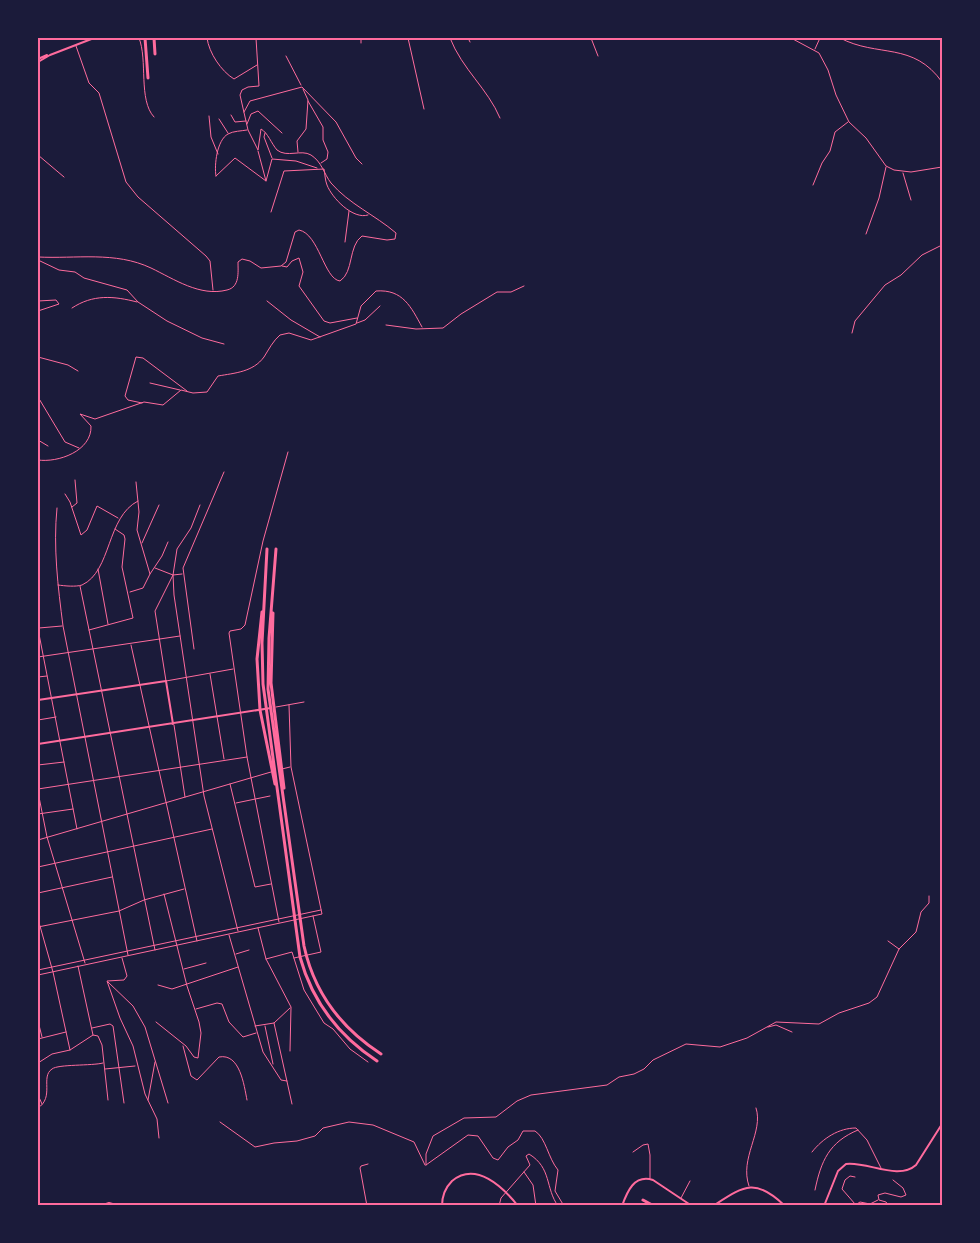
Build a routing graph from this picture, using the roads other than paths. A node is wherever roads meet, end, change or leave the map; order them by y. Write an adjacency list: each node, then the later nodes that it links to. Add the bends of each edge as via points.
1 (94, 38): 17 (street)
2 (139, 38): 32 (street, via 144,54 147,106)
3 (145, 38): 24 (highway)
4 (154, 38): 19 (highway)
5 (207, 38): 23 (street, via 215,57 234,79)
6 (256, 38): 23 (street)
7 (361, 38): 16 (street)
8 (408, 38): 28 (street)
9 (450, 38): 33 (street)
10 (468, 38): 15 (street)
11 (591, 38): 21 (street)
12 (791, 38): 18 (street)
13 (820, 38): 18 (street)
14 (840, 38): 25 (street, via 859,46 919,59 937,73)
15 (470, 42)
16 (361, 43)
17 (75, 45): 22 (street); 68 (street, via 89,83 99,93 126,182 138,197 210,261)
18 (815, 50): 36 (street, via 828,70)
19 (155, 54)
20 (286, 56): 26 (street)
21 (598, 56)
22 (38, 61)
23 (258, 65): 29 (street, via 259,86 248,87 240,95)
24 (148, 78)
25 (942, 82)
26 (302, 87): 27 (street); 29 (street, via 250,101); 48 (street, via 336,122)
27 (308, 100): 43 (street, via 306,132 297,141); 47 (street, via 323,127 323,140 328,152 327,159)
28 (424, 109)
29 (244, 112): 35 (street)
30 (231, 115): 35 (street, via 235,122)
31 (209, 116): 45 (street, via 211,137)
32 (154, 117)
33 (500, 118)
34 (219, 119): 40 (street)
35 (246, 120): 37 (street)
36 (849, 122): 49 (street, via 866,138); 56 (street, via 835,132 830,151)
37 (247, 124): 38 (street); 41 (street, via 251,114 258,112)
38 (248, 130): 40 (street); 42 (street)
39 (265, 132): 42 (street, via 259,130); 43 (street, via 278,151); 46 (street)
40 (228, 133): 45 (street)
41 (282, 133)
42 (258, 150): 55 (street)
43 (298, 153): 47 (street, via 308,153)
44 (38, 155): 54 (street)
45 (218, 155): 55 (street, via 214,166 216,176 235,158)
46 (272, 159): 52 (street, via 296,161); 55 (street)
47 (320, 163): 51 (street)
48 (362, 164)
49 (886, 166): 53 (street); 61 (street)
50 (942, 167): 53 (street)
51 (324, 168): 52 (street); 58 (street, via 327,186); 60 (street, via 330,182)
52 (318, 169): 59 (street, via 284,170)
53 (903, 172): 57 (street)
54 (64, 177)
55 (266, 181)
56 (813, 185)
57 (911, 200)
58 (349, 210): 60 (street, via 360,216); 62 (street)
59 (272, 212)
60 (369, 214): 66 (street, via 397,235 392,240 362,236 354,241 343,279 336,280 332,276 315,244 302,230 295,232 286,262)
61 (866, 234)
62 (345, 242)
63 (942, 245): 79 (street, via 922,255 885,285 855,321)
64 (38, 257): 68 (street, via 116,258 150,267 189,286)
65 (38, 260): 71 (street, via 59,270 75,272 84,278 120,288)
66 (281, 266): 68 (street, via 261,268 242,259 238,262 235,286); 75 (street, via 287,267 292,260 299,258 304,272 299,286 324,321 330,323)
67 (524, 286): 78 (street, via 511,292 498,292 443,328)
68 (213, 291)
69 (38, 301): 74 (street, via 56,300 59,304)
70 (267, 301): 80 (street)
71 (138, 302): 73 (street, via 115,297 96,298 82,301); 81 (street, via 192,334)
72 (380, 306): 76 (street)
73 (72, 308)
74 (38, 311)
75 (357, 318): 76 (street); 78 (street, via 368,298 376,291 385,290 404,297)
76 (356, 324): 80 (street)
77 (386, 325): 78 (street)
78 (422, 327)
79 (852, 333)
80 (321, 337): 86 (street, via 311,340 282,334 254,366 241,373 218,376 208,392)
81 (224, 344)
82 (38, 357): 83 (street)
83 (78, 371)
84 (150, 383): 85 (street)
85 (180, 390): 86 (street); 88 (street, via 163,405)
86 (188, 391): 88 (street, via 143,358 136,357 125,396 128,400)
87 (38, 397): 91 (street, via 65,442)
88 (142, 403): 91 (street, via 99,418 80,414 92,429)
89 (38, 440): 90 (street)
90 (48, 446)
91 (80, 448): 93 (street, via 71,455)
92 (288, 452): 131 (street, via 263,541 246,626 230,630)
93 (38, 460)
94 (224, 472): 112 (street, via 190,548)
95 (74, 480): 101 (street, via 77,502)
96 (136, 482): 98 (street)
97 (65, 494): 101 (street)
98 (138, 501): 103 (street, via 129,505); 106 (street, via 137,530)
99 (158, 505): 106 (street)
100 (200, 505): 113 (street, via 191,528 179,544)
101 (71, 507): 103 (street, via 82,535 97,506)
102 (57, 508): 114 (street)
103 (119, 518): 104 (street)
104 (115, 529): 109 (street); 116 (street, via 125,539 122,567)
105 (168, 542): 110 (street)
106 (141, 544): 111 (street)
107 (267, 549): 117 (highway)
108 (276, 549): 118 (highway)
109 (98, 568): 115 (street); 119 (street)
110 (155, 568): 111 (street); 113 (street)
111 (150, 574): 116 (street, via 143,588)
112 (183, 574): 113 (street); 127 (street)
113 (173, 575): 123 (street); 124 (street, via 155,608)
114 (58, 585): 115 (street); 120 (street)
115 (80, 586): 122 (street)
116 (129, 592): 119 (street, via 133,618)
117 (264, 602): 145 (highway, via 258,633); 171 (highway, via 263,684)
118 (272, 604): 144 (highway); 177 (highway, via 268,689)
119 (108, 624): 122 (street)
120 (63, 626): 121 (street); 128 (street)
121 (38, 629): 129 (street)
122 (88, 630): 126 (street)
123 (181, 636): 124 (street); 134 (street)
124 (160, 640): 125 (street); 136 (street)
125 (131, 645): 126 (street); 137 (street)
126 (93, 650): 128 (street); 138 (street)
127 (194, 650)
128 (68, 652): 129 (street); 139 (street)
129 (44, 656): 130 (street); 133 (street)
130 (38, 657)
131 (234, 668): 132 (street); 146 (street)
132 (210, 673): 134 (street); 147 (street)
133 (48, 676): 135 (street); 140 (street)
134 (187, 677): 136 (street); 150 (street)
135 (38, 678)
136 (166, 680): 137 (street); 151 (street)
137 (138, 685): 138 (street); 152 (street)
138 (100, 690): 139 (street); 153 (street)
139 (76, 694): 140 (street); 154 (street)
140 (52, 698): 141 (street); 148 (street)
141 (38, 700)
142 (304, 702): 143 (street)
143 (289, 705): 144 (street); 163 (street)
144 (273, 708): 145 (street); 177 (highway)
145 (260, 710): 146 (street); 171 (highway)
146 (241, 713): 147 (street); 157 (street)
147 (217, 716): 150 (street); 158 (street)
148 (56, 717): 149 (street); 155 (street)
149 (38, 720)
150 (194, 720): 151 (street); 160 (street)
151 (174, 724): 152 (street); 162 (street)
152 (148, 728): 153 (street); 164 (street)
153 (110, 734): 154 (street); 165 (street)
154 (84, 738): 155 (street); 167 (street)
155 (61, 741): 156 (street); 159 (street)
156 (38, 744)
157 (248, 756): 158 (street); 166 (street)
158 (224, 760): 160 (street)
159 (64, 762): 161 (street); 168 (street)
160 (200, 764): 162 (street); 173 (street)
161 (38, 765)
162 (180, 766): 164 (street); 175 (street)
163 (291, 767): 166 (street); 203 (street)
164 (157, 770): 165 (street); 179 (street)
165 (119, 776): 167 (street); 183 (street)
166 (252, 778): 169 (street); 176 (street)
167 (93, 780): 168 (street); 184 (street)
168 (69, 784): 170 (street); 180 (street)
169 (230, 784): 173 (street); 178 (street)
170 (38, 789)
171 (277, 790): 262 (highway, via 302,965 317,999 335,1025)
172 (38, 792): 182 (street)
173 (204, 792): 175 (street); 186 (street)
174 (270, 796): 176 (street)
175 (185, 798): 179 (street)
176 (256, 799): 178 (street); 195 (street)
177 (284, 801): 260 (highway, via 308,963 317,987 355,1034)
178 (235, 803): 195 (street, via 255,887)
179 (165, 804): 183 (street); 188 (street)
180 (73, 808): 182 (street); 185 (street)
181 (38, 814): 182 (street)
182 (42, 814): 187 (street)
183 (127, 814): 184 (street); 190 (street)
184 (102, 822): 185 (street); 191 (street)
185 (77, 829): 187 (street)
186 (212, 830): 188 (street); 210 (street)
187 (47, 837): 189 (street); 192 (street)
188 (174, 837): 190 (street); 197 (street)
189 (38, 840)
190 (133, 845): 191 (street); 201 (street)
191 (107, 850): 192 (street); 194 (street)
192 (55, 863): 193 (street); 196 (street)
193 (38, 867)
194 (112, 877): 196 (street); 202 (street)
195 (272, 884): 207 (street)
196 (63, 888): 198 (street); 206 (street)
197 (185, 889): 199 (street); 214 (street)
198 (38, 893)
199 (164, 894): 201 (street); 215 (street)
200 (929, 896): 220 (street, via 929,903 920,912 916,932)
201 (144, 900): 202 (street); 218 (street)
202 (119, 910): 206 (street); 223 (street)
203 (322, 910): 204 (street, via 322,914); 207 (street)
204 (313, 916): 208 (street); 227 (street, via 321,952)
205 (38, 919): 209 (street)
206 (72, 919): 209 (street); 229 (street)
207 (279, 919): 208 (street); 210 (street)
208 (280, 924): 211 (street)
209 (39, 927): 233 (street)
210 (237, 928): 212 (street); 214 (street)
211 (258, 928): 212 (street); 228 (street)
212 (238, 932): 213 (street)
213 (229, 934): 216 (street); 224 (street)
214 (196, 936): 215 (street); 216 (street)
215 (175, 941): 218 (street); 219 (street)
216 (197, 941): 219 (street)
217 (888, 941): 220 (street)
218 (154, 945): 221 (street); 223 (street)
219 (176, 946): 221 (street); 235 (street)
220 (899, 949): 250 (street, via 877,997 869,1003 819,1024 778,1021)
221 (155, 950): 225 (street)
222 (249, 950): 224 (street)
223 (127, 952): 225 (street); 229 (street)
224 (235, 954): 234 (street)
225 (128, 956): 226 (street)
226 (122, 957): 231 (street); 239 (street, via 127,976 124,980)
227 (293, 958): 228 (street, via 292,952); 263 (street, via 304,990 324,1023)
228 (266, 959): 242 (street)
229 (84, 960): 231 (street); 233 (street)
230 (206, 963): 235 (street)
231 (85, 964): 232 (street)
232 (78, 966): 237 (street); 249 (street)
233 (51, 967): 236 (street); 237 (street)
234 (239, 967): 241 (street); 248 (street)
235 (184, 969): 241 (street)
236 (38, 970)
237 (52, 972): 238 (street); 251 (street)
238 (38, 975)
239 (107, 981): 261 (street, via 139,1015); 267 (street, via 131,1039)
240 (158, 985): 241 (street, via 172,989)
241 (187, 986): 243 (street)
242 (291, 1007): 246 (street); 259 (street)
243 (195, 1010): 253 (street, via 222,1004 229,1022 243,1037); 257 (street, via 201,1032 198,1058)
244 (38, 1021): 255 (street)
245 (156, 1022): 257 (street)
246 (274, 1023): 247 (street); 270 (street)
247 (265, 1025): 248 (street); 266 (street)
248 (255, 1026): 253 (street)
249 (92, 1028): 254 (street); 268 (street, via 113,1026)
250 (762, 1029): 252 (street, via 774,1024); 288 (street, via 744,1040 720,1047 684,1045 653,1060 644,1069 619,1077 605,1086 531,1095 496,1117 464,1118 433,1136 426,1154)
251 (66, 1032): 255 (street); 258 (street)
252 (792, 1032)
253 (257, 1033): 266 (street, via 264,1054)
254 (93, 1035): 258 (street); 264 (street, via 98,1036 102,1045)
255 (42, 1038): 256 (street)
256 (38, 1039)
257 (184, 1046): 274 (street, via 185,1058 194,1079 200,1078 219,1057 231,1059 242,1075)
258 (70, 1050): 265 (street, via 52,1054)
259 (290, 1051)
260 (381, 1054)
261 (156, 1060): 273 (street); 276 (street)
262 (377, 1061)
263 (368, 1062)
264 (103, 1063): 269 (street); 278 (street, via 52,1069 47,1076 48,1090)
265 (38, 1064)
266 (273, 1065): 270 (street)
267 (137, 1066): 268 (street); 273 (street)
268 (118, 1068): 269 (street); 275 (street)
269 (104, 1069): 272 (street)
270 (286, 1081): 277 (street)
271 (38, 1096): 278 (street)
272 (108, 1100)
273 (148, 1100): 284 (street, via 157,1119)
274 (246, 1100)
275 (124, 1103)
276 (168, 1103)
277 (292, 1104)
278 (42, 1105): 279 (street)
279 (38, 1108)
280 (756, 1108): 295 (street, via 759,1122 749,1150 746,1173)
281 (220, 1122): 288 (street, via 255,1147 315,1136 323,1128 345,1122 369,1123 414,1142)
282 (942, 1124): 289 (street, via 913,1168 902,1171)
283 (859, 1130): 286 (street, via 850,1128 837,1132); 289 (street); 296 (street, via 849,1134 825,1156)
284 (158, 1138)
285 (634, 1152): 292 (street, via 648,1144)
286 (812, 1152)
287 (368, 1164): 303 (street, via 360,1168)
288 (426, 1166): 309 (street, via 468,1135 478,1136 493,1158 498,1160 523,1131 535,1131 541,1136 550,1160 558,1170 555,1191)
289 (881, 1168): 315 (street, via 846,1164 838,1171)
290 (523, 1171): 305 (street, via 501,1198); 307 (street, via 533,1185); 308 (street, via 530,1163 526,1156 531,1154 548,1175)
291 (854, 1177): 300 (street, via 845,1180 842,1189)
292 (650, 1179): 297 (street); 310 (street, via 631,1185)
293 (893, 1180): 299 (street, via 906,1195 882,1193)
294 (690, 1181): 297 (street)
295 (749, 1186): 313 (street, via 736,1190); 314 (street, via 766,1190)
296 (815, 1190)
297 (681, 1198): 312 (street)
298 (643, 1200): 311 (highway)
299 (878, 1200): 300 (street, via 872,1204 860,1202); 316 (street)
300 (854, 1205)
301 (100, 1206): 302 (street, via 109,1203)
302 (120, 1206)
303 (367, 1206)
304 (442, 1206): 306 (street, via 446,1188 465,1175 484,1176)
305 (499, 1206)
306 (518, 1206)
307 (536, 1206)
308 (558, 1206)
309 (564, 1206)
310 (622, 1206)
311 (654, 1206)
312 (692, 1206)
313 (713, 1206)
314 (785, 1206)
315 (824, 1206)
316 (889, 1206)

